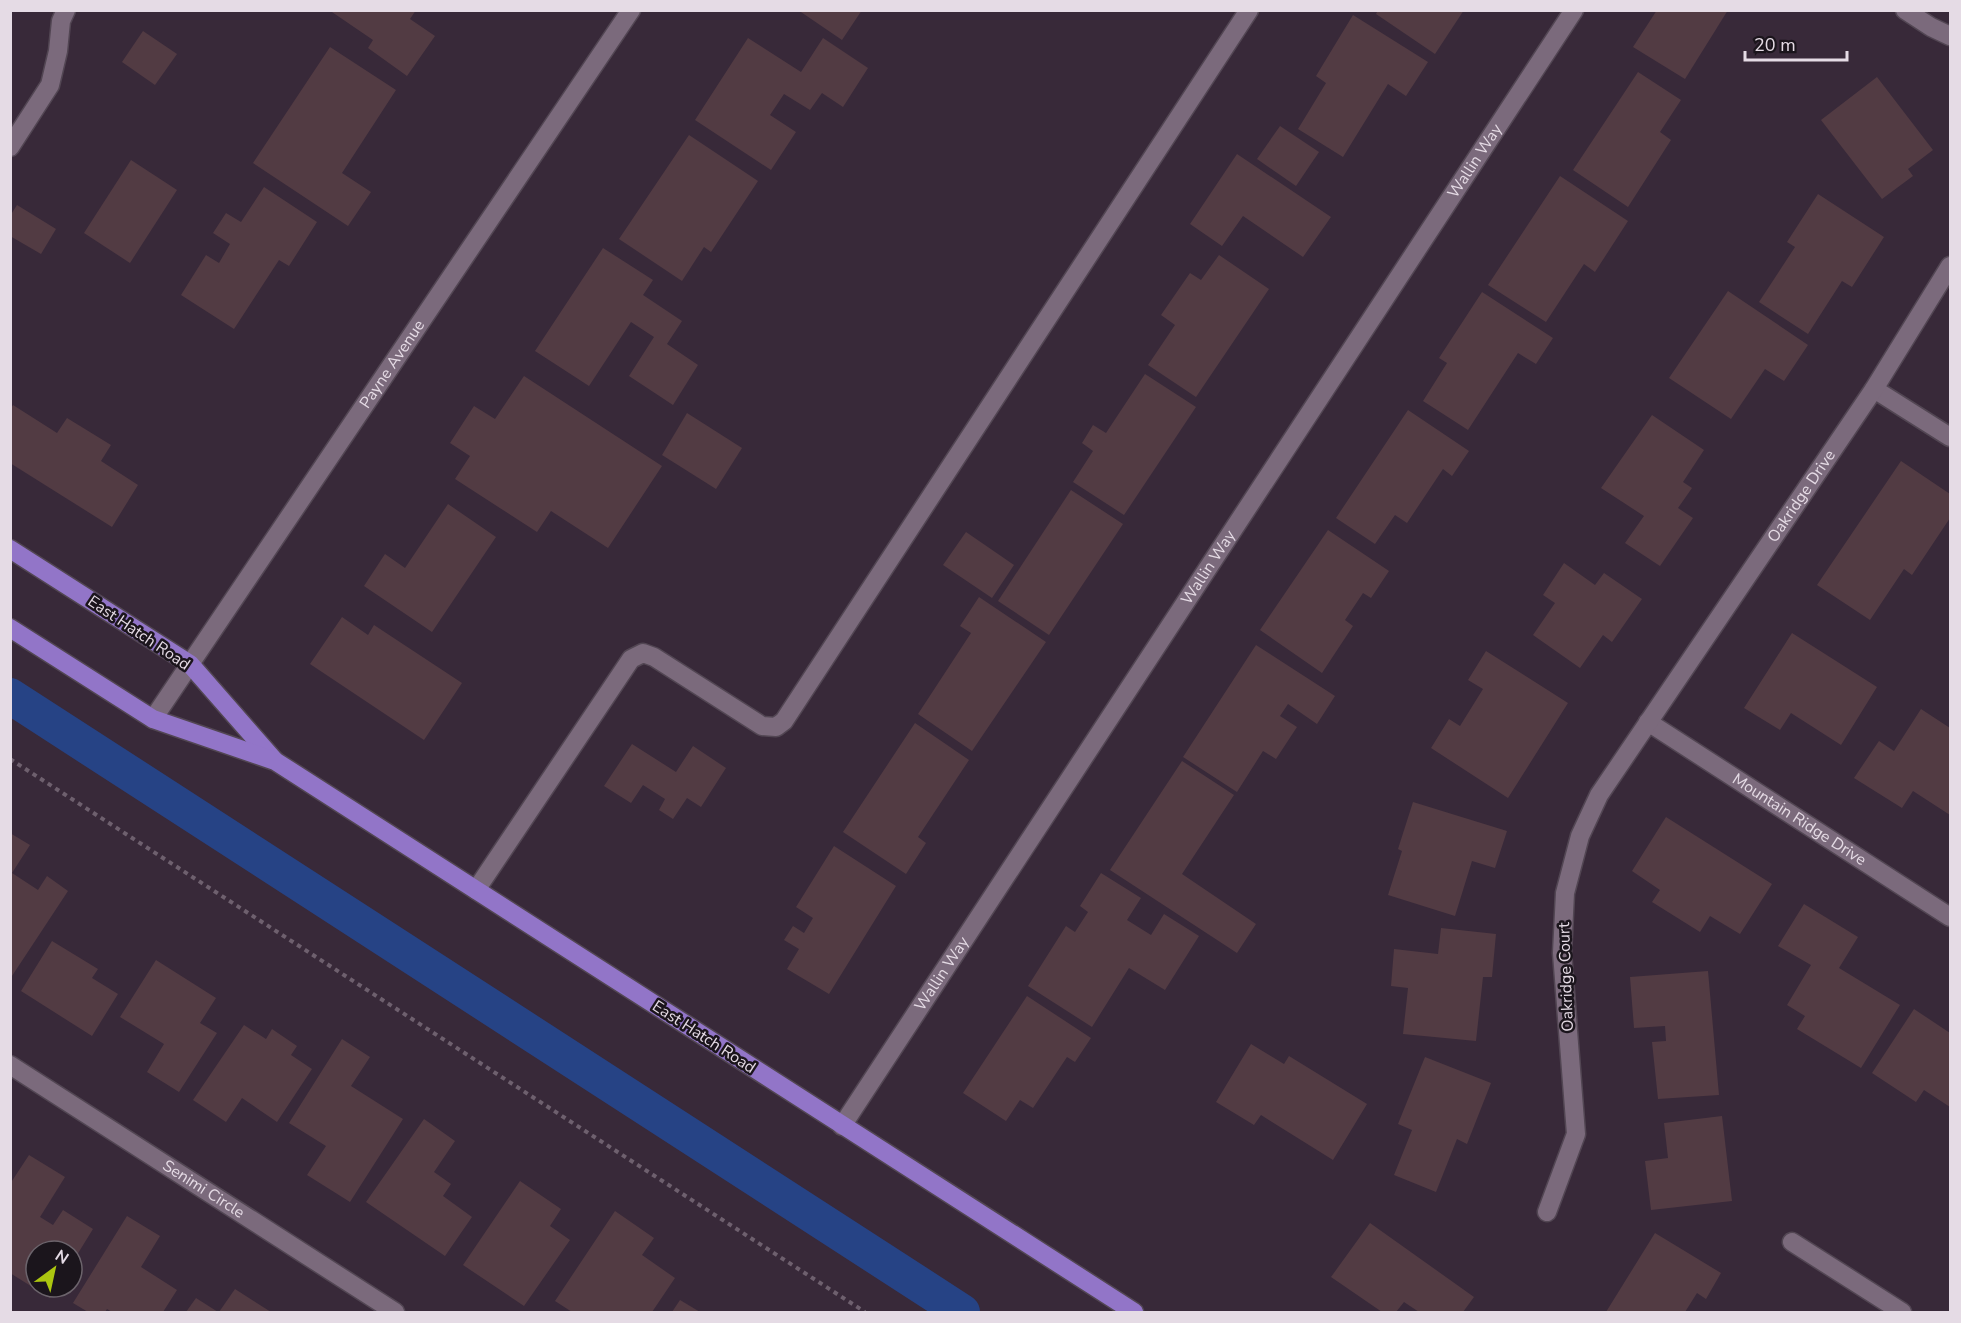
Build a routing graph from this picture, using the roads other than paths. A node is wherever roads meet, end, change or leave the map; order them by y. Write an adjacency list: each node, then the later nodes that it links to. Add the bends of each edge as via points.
1 (66, 10): 7 (street, via 60,21 50,85)
2 (632, 10): 13 (street, Payne Avenue)
3 (1249, 10): 17 (street, via 784,722 776,727 762,726 642,653 631,659)
4 (1574, 10): 20 (street, Wallin Way)
5 (1905, 10): 6 (street)
6 (1950, 36)
7 (10, 147)
8 (1950, 266): 9 (street, Oakridge Drive)
9 (1874, 389): 10 (street); 15 (street, Oakridge Drive)
10 (1950, 437)
11 (10, 549): 13 (main road, East Hatch Road)
12 (10, 627): 14 (main road, East Hatch Road)
13 (190, 664): 14 (street, Payne Avenue); 16 (main road, East Hatch Road)
14 (153, 720): 16 (main road, East Hatch Road)
15 (1648, 722): 18 (street, Mountain Ridge Drive); 21 (street, Oakridge Court, via 1599,795 1580,836 1565,893 1562,953 1576,1134)
16 (275, 761): 17 (main road, East Hatch Road)
17 (476, 890): 20 (main road, East Hatch Road)
18 (1950, 917)
19 (10, 1065): 23 (street, Senimi Circle)
20 (842, 1126): 24 (main road, East Hatch Road)
21 (1547, 1212)
22 (1792, 1242): 25 (street)
23 (395, 1312)
24 (1134, 1312)
25 (1902, 1312)

